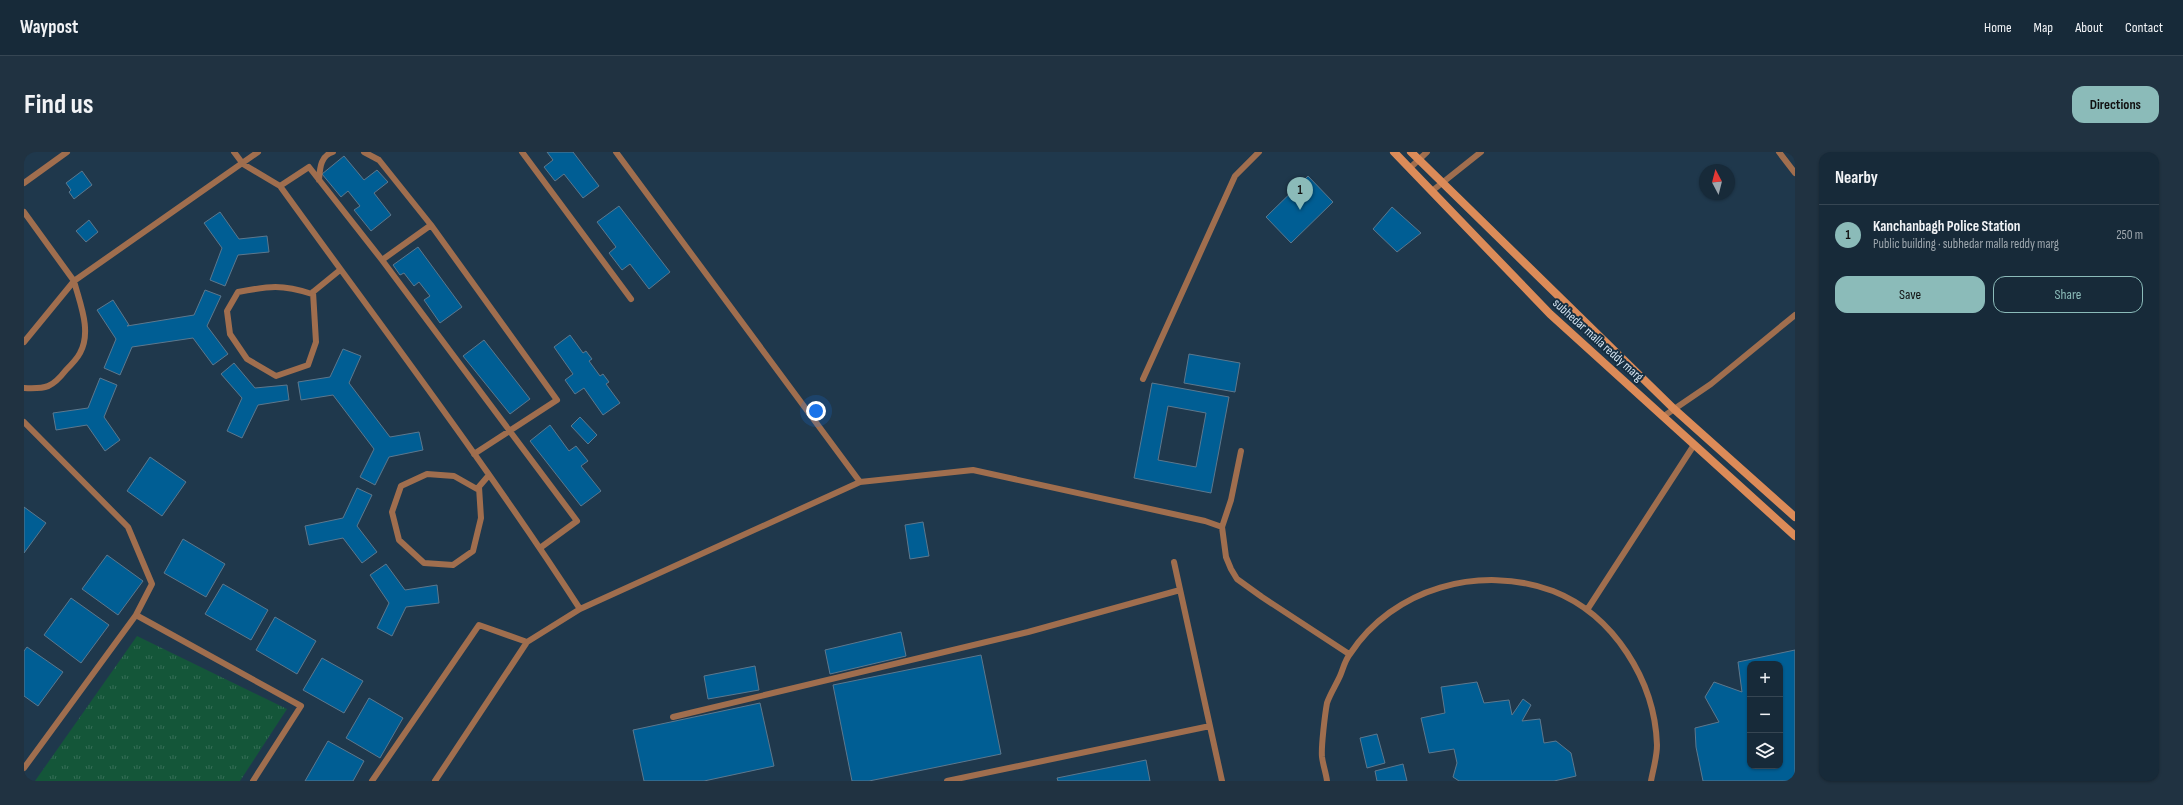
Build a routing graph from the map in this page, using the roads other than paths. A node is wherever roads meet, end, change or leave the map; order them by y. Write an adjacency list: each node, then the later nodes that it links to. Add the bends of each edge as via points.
1 (67, 152): 19 (lane)
2 (234, 152): 15 (lane)
3 (258, 152): 15 (lane)
4 (333, 152): 18 (lane, via 321,163)
5 (364, 152): 24 (lane, via 379,160)
6 (522, 152): 29 (lane)
7 (616, 152): 42 (lane)
8 (1259, 152): 32 (lane, via 1235,176)
9 (1394, 152): 16 (main road, subhedar malla reddy marg)
10 (1411, 152): 14 (main road, subhedar malla reddy marg)
11 (1427, 152): 14 (lane)
12 (1481, 152): 20 (lane)
13 (1779, 152): 17 (lane)
14 (1419, 159): 16 (lane); 20 (main road, subhedar malla reddy marg)
15 (243, 164): 21 (lane); 27 (lane)
16 (1411, 167): 22 (main road, subhedar malla reddy marg)
17 (1795, 173)
18 (320, 180): 21 (lane, via 309,167); 25 (lane)
19 (24, 183)
20 (1442, 183): 22 (lane); 34 (main road, subhedar malla reddy marg)
21 (280, 186): 26 (lane)
22 (1432, 191): 35 (main road, subhedar malla reddy marg, via 1550,314)
23 (24, 212): 27 (lane)
24 (431, 225): 25 (lane); 37 (lane, via 557,400)
25 (382, 260): 37 (lane)
26 (340, 270): 28 (lane); 40 (lane)
27 (74, 281): 31 (lane); 33 (lane, via 84,317 84,341 80,354 56,384 46,388)
28 (314, 292): 28 (lane, via 312,294 289,287 262,287 238,292 227,312 230,334 247,359 276,376 308,365 316,342)
29 (631, 299)
30 (1795, 315): 34 (lane, via 1711,384)
31 (24, 342)
32 (1143, 379)
33 (24, 388)
34 (1674, 409): 35 (lane); 44 (main road, subhedar malla reddy marg)
35 (1664, 416): 38 (main road, subhedar malla reddy marg)
36 (24, 422): 52 (lane, via 128,527 152,584)
37 (509, 431): 40 (lane); 47 (lane, via 577,521)
38 (1694, 445): 46 (main road, subhedar malla reddy marg); 51 (lane)
39 (1241, 451): 45 (lane, via 1231,500)
40 (474, 454): 41 (lane)
41 (489, 476): 43 (lane); 47 (lane)
42 (860, 482): 45 (lane, via 973,470 1205,521); 50 (lane)
43 (479, 487): 43 (lane, via 477,489 454,476 428,474 401,486 392,512 399,540 424,563 453,565 474,551 481,518)
44 (1795, 516)
45 (1222, 528): 54 (lane, via 1226,557 1237,579)
46 (1795, 536)
47 (540, 548): 50 (lane)
48 (1174, 562): 49 (lane)
49 (1180, 590): 55 (lane, via 1028,632); 56 (lane)
50 (580, 609): 53 (lane)
51 (1587, 610): 54 (lane, via 1554,592 1517,581 1478,579 1440,586 1405,602 1374,625); 64 (lane, via 1625,647 1649,694 1657,746)
52 (136, 615): 57 (lane); 58 (lane, via 301,706)
53 (527, 642): 59 (lane, via 479,625); 60 (lane)
54 (1349, 654): 63 (lane, via 1327,703 1322,756)
55 (673, 717)
56 (1210, 726): 61 (lane); 62 (lane)
57 (24, 768)
58 (254, 781)
59 (372, 781)
60 (435, 781)
61 (947, 781)
62 (1222, 781)
63 (1328, 781)
64 (1652, 781)

